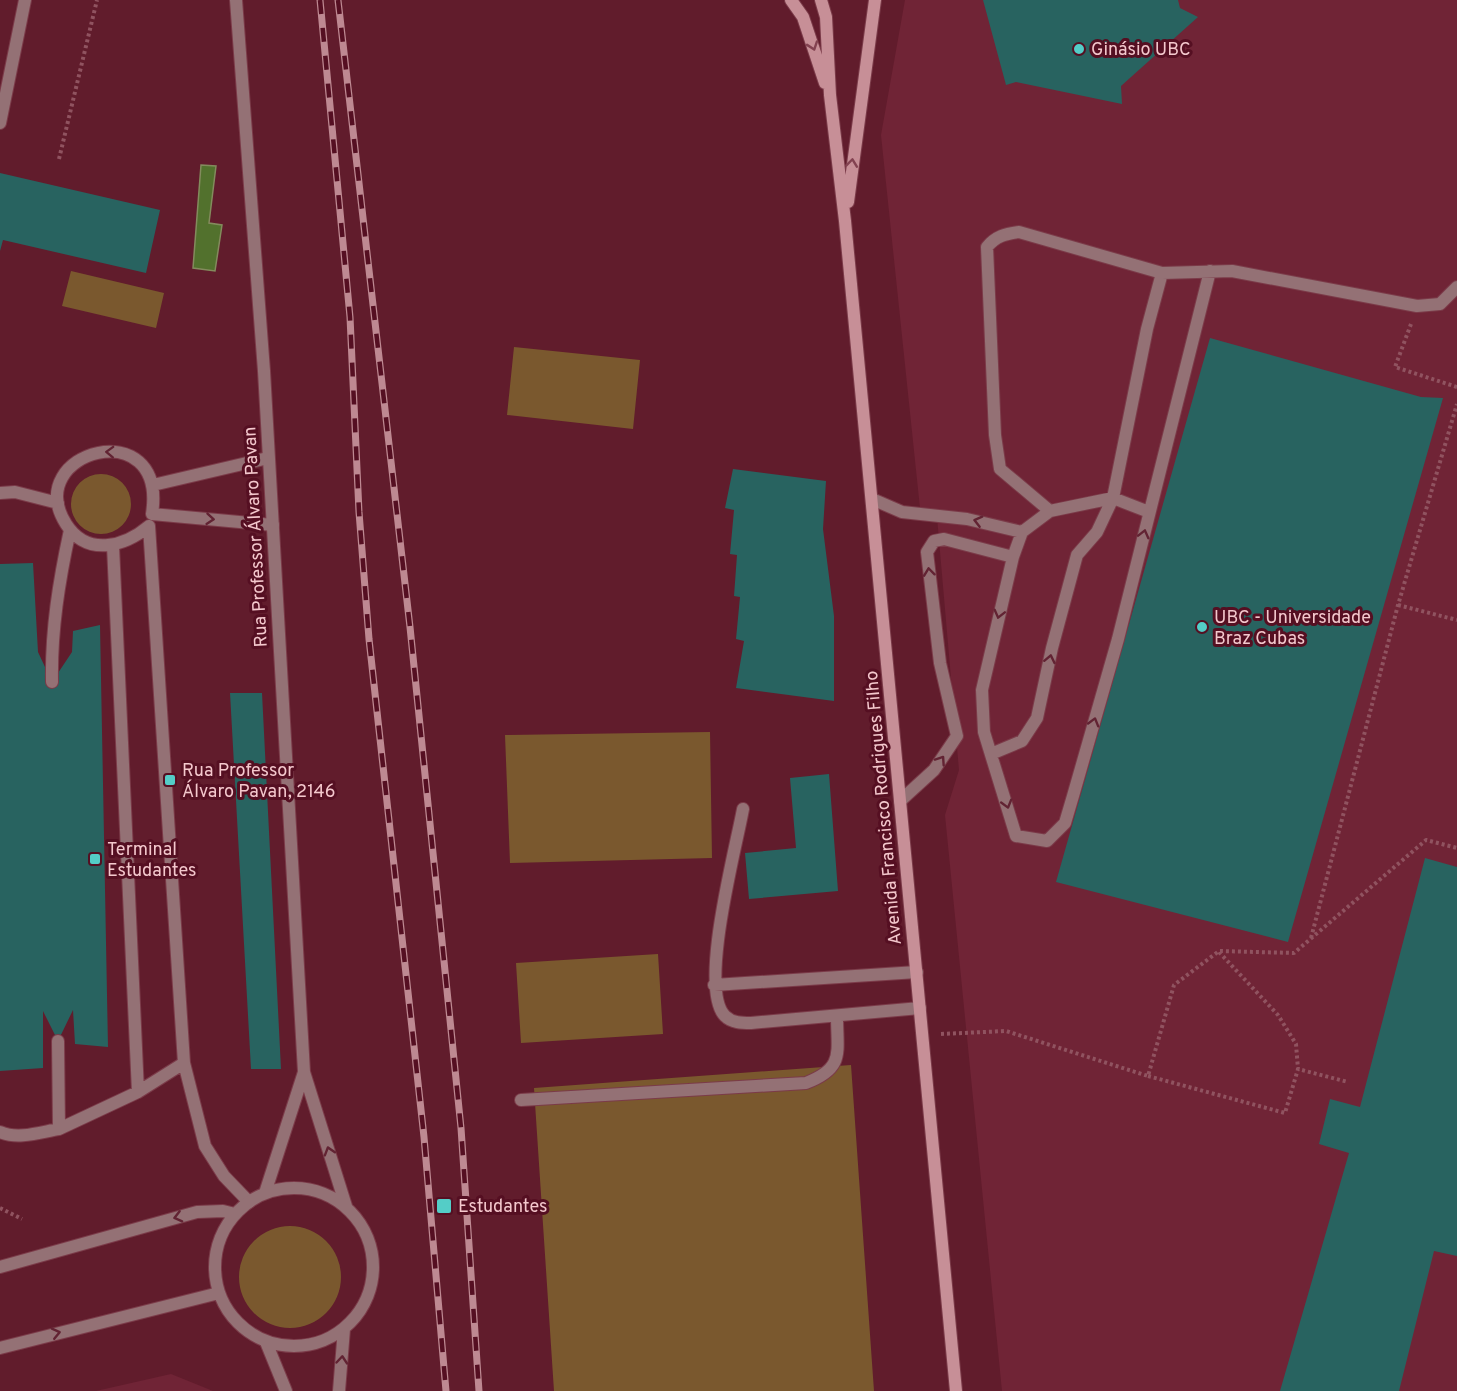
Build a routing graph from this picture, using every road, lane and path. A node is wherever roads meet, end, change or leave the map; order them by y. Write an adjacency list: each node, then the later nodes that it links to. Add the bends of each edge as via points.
1 (25, 0): 7 (street)
2 (97, 0): 11 (path)
3 (236, 0): 19 (street, Rua Professor Álvaro Pavan)
4 (791, 0): 9 (main road, one-way to 9, via 803,17)
5 (821, 0): 9 (main road, Avenida Francisco Rodrigues Filho, via 826,17)
6 (875, 0): 12 (main road, Avenida Francisco Rodrigues Filho, one-way to 6)
7 (13, 61): 8 (street); 10 (street)
8 (0, 70)
9 (830, 95): 12 (main road, Avenida Francisco Rodrigues Filho)
10 (0, 123)
11 (59, 159)
12 (846, 221): 23 (main road, Avenida Francisco Rodrigues Filho)
13 (1210, 271): 14 (street); 16 (street, via 1232,271); 26 (street)
14 (1162, 273): 22 (street, via 1146,329); 25 (street, via 1019,232 993,239 987,247 995,435 1000,469)
15 (1457, 287): 16 (street, via 1440,304)
16 (1417, 306): 17 (path, via 1395,367)
17 (1457, 387)
18 (1457, 404): 33 (path)
19 (268, 458): 20 (street); 28 (street, Rua Professor Álvaro Pavan)
20 (153, 485): 24 (street, one-way to 24, via 135,460 121,453 90,453 66,473); 27 (street)
21 (0, 493): 24 (street, via 15,492)
22 (1113, 498): 25 (street); 26 (street); 36 (street, one-way to 22, via 1022,741 1037,718 1077,555 1097,532)
23 (872, 499): 30 (street, one-way to 23, via 967,519 902,512); 37 (main road, Avenida Francisco Rodrigues Filho)
24 (58, 503): 29 (street)
25 (1050, 511): 30 (street)
26 (1149, 512): 36 (street, one-way to 26, via 1016,836 1047,841 1065,823 1118,639)
27 (150, 520): 28 (street, one-way to 28); 31 (street, via 128,542); 48 (street)
28 (273, 525): 50 (street, Rua Professor Álvaro Pavan)
29 (70, 530): 31 (street, via 97,546); 35 (street, via 55,614)
30 (1022, 532): 32 (street)
31 (113, 546): 53 (street)
32 (1013, 557): 36 (street, one-way to 36, via 982,690 984,732); 37 (street, one-way to 32, via 934,770 957,736 940,663 927,552 934,541 944,539)
33 (1398, 605): 34 (path); 40 (path)
34 (1457, 620)
35 (52, 682)
36 (991, 754)
37 (900, 801): 42 (main road, Avenida Francisco Rodrigues Filho)
38 (743, 809): 43 (street, via 716,948)
39 (1457, 848): 40 (path, via 1426,840)
40 (1311, 939): 41 (path, via 1294,953)
41 (1219, 951): 49 (path, via 1278,1015 1296,1044); 51 (path, via 1174,985)
42 (916, 972): 43 (street); 44 (main road, Avenida Francisco Rodrigues Filho)
43 (714, 985): 45 (street, via 724,1016 734,1022)
44 (920, 1008): 45 (street); 46 (main road, Avenida Francisco Rodrigues Filho)
45 (837, 1016): 54 (street, via 835,1061 830,1072 806,1083)
46 (923, 1035): 51 (path, via 1006,1031); 70 (main road, Avenida Francisco Rodrigues Filho)
47 (58, 1041): 55 (street)
48 (184, 1063): 53 (street); 58 (street, via 205,1146 224,1176)
49 (1298, 1069): 51 (path, via 1285,1113); 52 (path)
50 (304, 1072): 57 (street, Rua Professor Álvaro Pavan); 59 (street, Rua Professor Álvaro Pavan, one-way to 50)
51 (1148, 1076)
52 (1348, 1082)
53 (138, 1092): 55 (street)
54 (521, 1100)
55 (59, 1129): 56 (street, via 26,1135)
56 (0, 1132)
57 (265, 1193): 58 (street); 59 (street, via 293,1187 312,1190)
58 (249, 1202): 61 (street)
59 (346, 1206): 65 (street, via 364,1228 373,1254 372,1282 363,1308)
60 (0, 1208): 62 (path)
61 (235, 1214): 63 (street, one-way to 63, via 197,1212); 64 (street, via 221,1238 215,1266)
62 (22, 1219)
63 (0, 1267)
64 (219, 1293): 66 (street, via 230,1314 245,1330); 67 (street, one-way to 64)
65 (344, 1329): 66 (street, via 307,1346 286,1347); 69 (street, one-way to 65)
66 (266, 1342): 68 (street)
67 (0, 1348)
68 (286, 1391)
69 (339, 1391)
70 (956, 1391)

